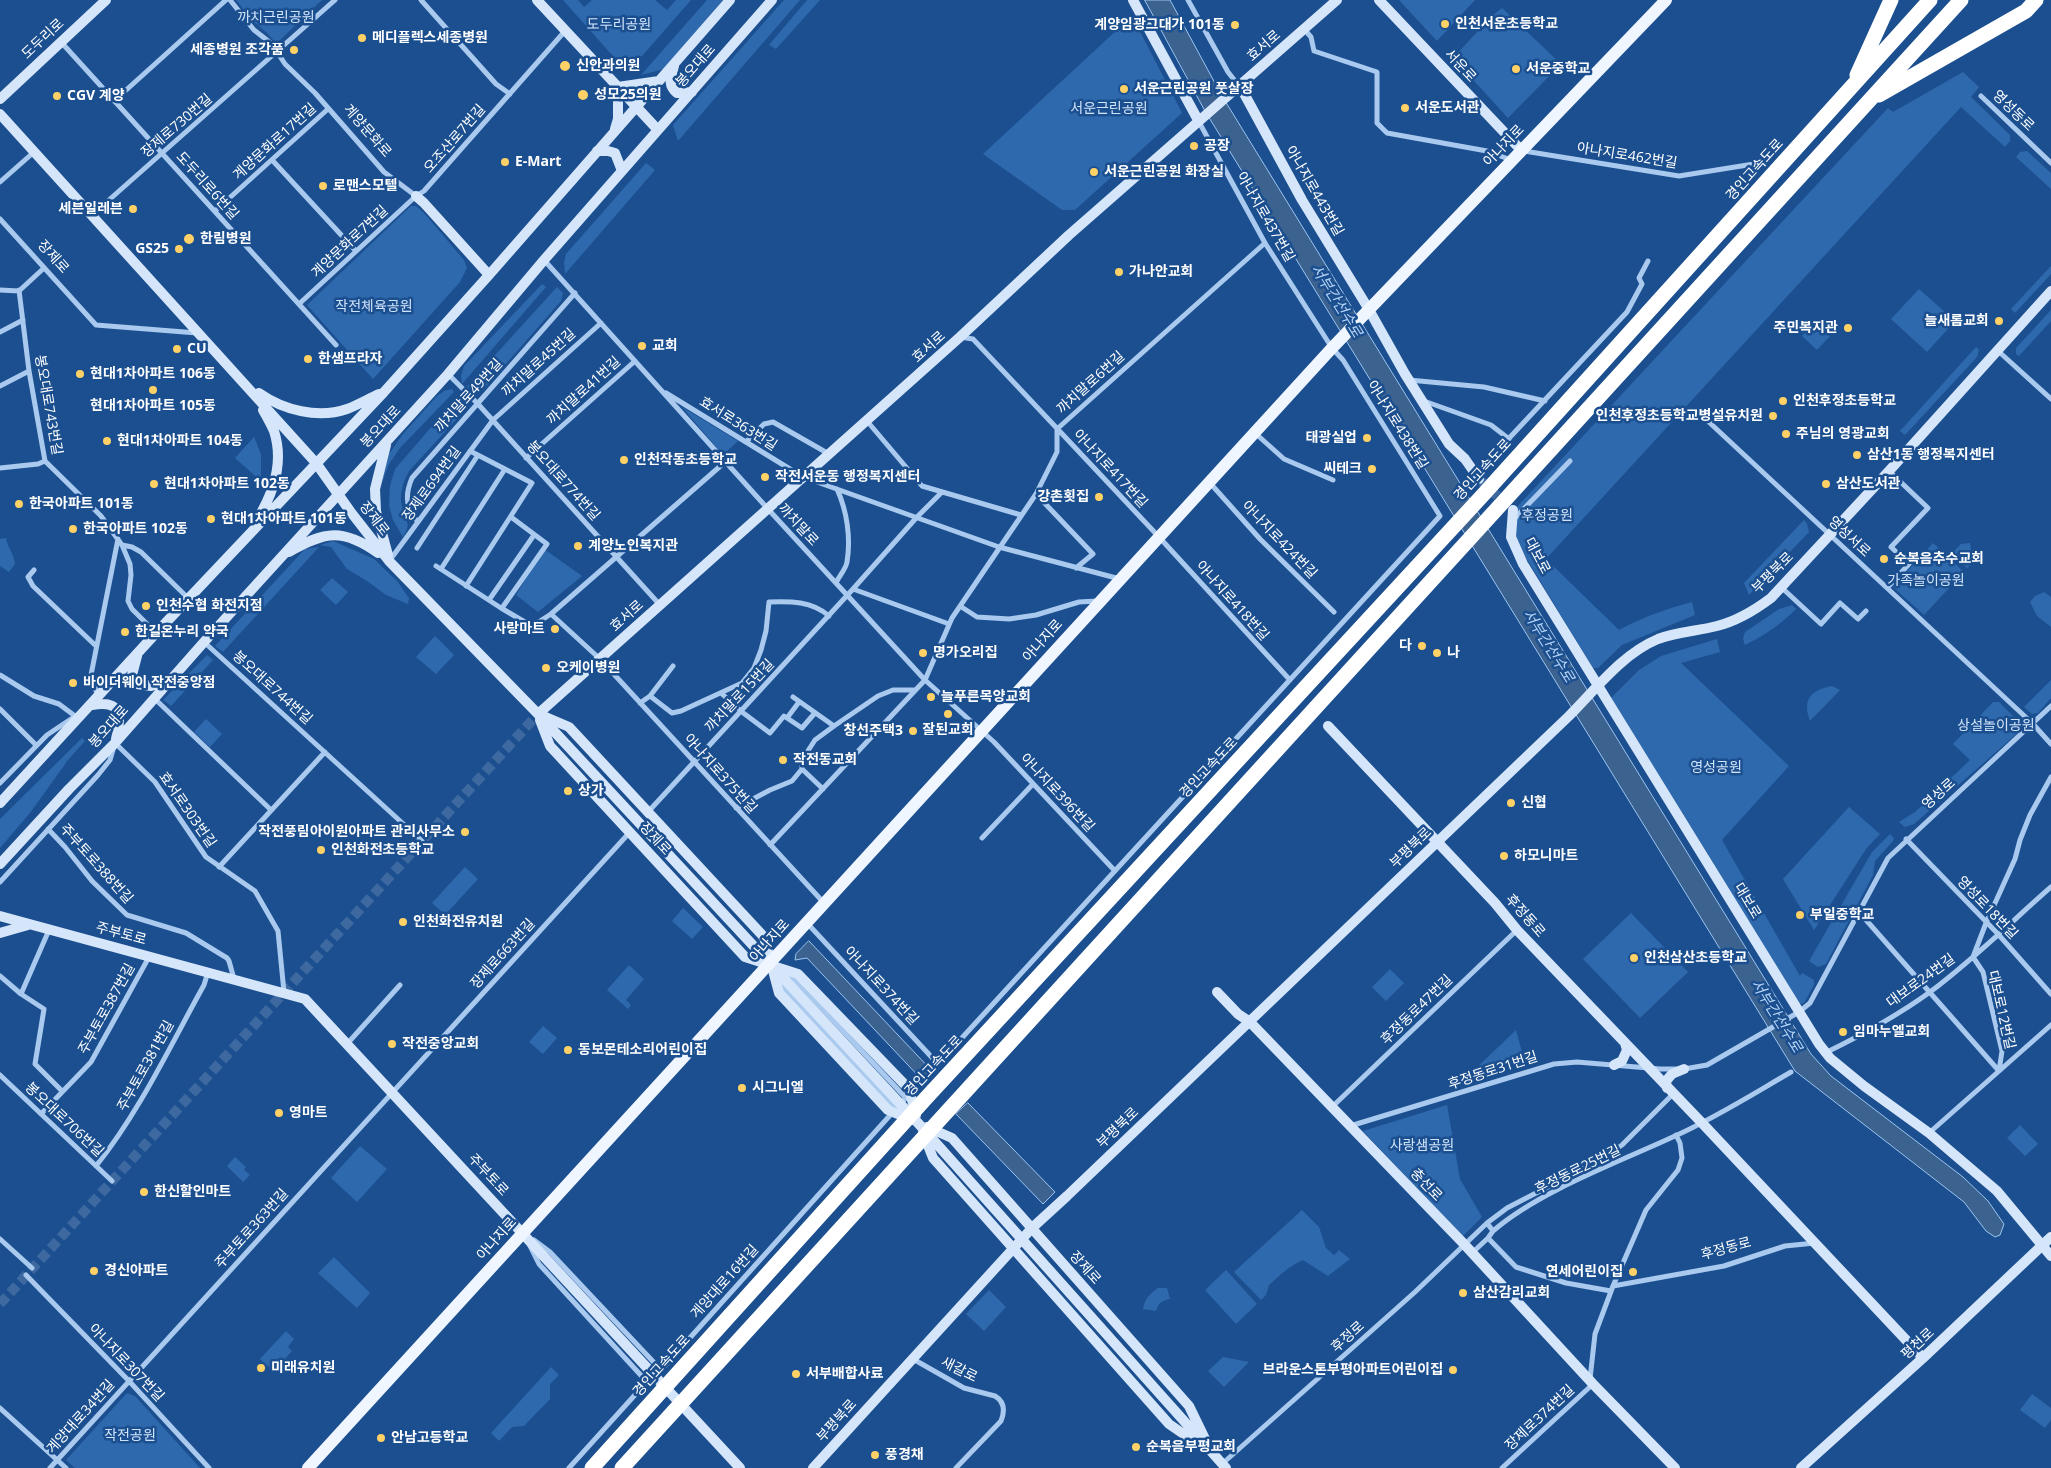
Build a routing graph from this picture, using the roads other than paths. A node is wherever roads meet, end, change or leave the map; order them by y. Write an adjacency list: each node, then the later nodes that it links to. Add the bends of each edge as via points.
1 (106, 0): 20 (main road, 도두리로)
2 (226, 0): 31 (street)
3 (230, 0): 21 (street, 계양문화로)
4 (335, 0): 21 (street, 장제로730번길)
5 (421, 0): 28 (street, via 496,84)
6 (537, 0): 19 (main road)
7 (730, 0): 22 (main road, 봉오대로)
8 (772, 0): 27 (main road, 봉오대로)
9 (1133, 0): 36 (main road)
10 (1188, 0): 25 (street, via 1228,72)
11 (1337, 0): 18 (main road, 효서로)
12 (1379, 0): 39 (main road, 서운로)
13 (1666, 0): 39 (main road, 아나지로)
14 (1891, 0): 26 (highway, 경인고속도로)
15 (1930, 0): 26 (highway, 경인고속도로)
16 (1960, 0): 32 (highway)
17 (2036, 0): 32 (highway, via 2026,11)
18 (1304, 29): 25 (main road, 효서로); 44 (street, via 1311,37 1314,51 1377,72 1377,123 1387,133 1487,151)
19 (565, 31): 24 (main road); 28 (street, 오조산로7번길)
20 (61, 42): 30 (main road, 도두리로); 31 (street, 도두리로6번길)
21 (277, 52): 34 (street, 계양문화로); 42 (street, 장제로730번길)
22 (674, 65): 23 (main road, 봉오대로); 27 (main road, via 671,87 677,93)
23 (659, 81): 24 (main road); 33 (main road, 봉오대로)
24 (618, 86): 33 (main road); 37 (main road)
25 (1240, 86): 36 (main road, 효서로); 64 (main road, 아나지로443번길)
26 (1850, 90): 288 (highway, 경인고속도로, via 1450,531 927,1097)
27 (692, 92): 38 (main road, 봉오대로)
28 (510, 94): 49 (street, 오조산로7번길)
29 (1981, 96): 46 (street, 영성동로)
30 (0, 98)
31 (114, 101): 42 (street, 도두리로6번길)
32 (1865, 104): 289 (highway)
33 (636, 106): 37 (main road, 봉오대로); 38 (main road)
34 (328, 109): 43 (street, 계양문화로17번길); 49 (street, 계양문화로, via 384,172)
35 (0, 114): 41 (main road, 장제로)
36 (1201, 118): 53 (street, 아나지로437번길); 69 (main road, 효서로)
37 (615, 130): 40 (main road, 봉오대로)
38 (658, 130): 47 (main road, 봉오대로)
39 (1521, 150): 44 (main road, 아나지로); 45 (street, 아나지로462번길, via 1679,176)
40 (597, 151): 47 (main road, via 615,154); 58 (main road, 봉오대로)
41 (34, 152): 48 (street); 51 (main road, 장제로)
42 (163, 154): 50 (street, 도두리로6번길); 51 (street, 장제로730번길)
43 (272, 160): 50 (street, 계양문화로17번길); 54 (street)
44 (1511, 160): 64 (main road, 아나지로)
45 (1760, 163)
46 (2051, 163)
47 (622, 171): 55 (main road, 봉오대로)
48 (0, 182)
49 (416, 196): 54 (street, 계양문화로7번길); 58 (main road, 계양문화로)
50 (215, 211): 63 (street, 도두리로6번길)
51 (92, 215): 68 (main road, 장제로)
52 (0, 219): 57 (street, 장제로)
53 (1265, 243): 71 (street, 아나지로437번길); 89 (street, 까치말로6번길)
54 (356, 251): 63 (street, 계양문화로7번길)
55 (544, 260): 62 (street, 까치말로); 75 (main road, 봉오대로)
56 (1648, 261): 84 (street, via 1639,278 1642,284 1627,312)
57 (44, 268): 60 (street); 68 (street, 장제로, via 96,325)
58 (489, 275): 80 (main road, 봉오대로)
59 (0, 290): 60 (street)
60 (19, 290): 65 (street, 봉오대로743번길)
61 (2051, 290): 72 (main road, 부평북로)
62 (575, 294): 66 (street, 까치말로); 85 (street, 까치말로49번길)
63 (299, 304): 70 (street, 도두리로6번길)
64 (1366, 310): 71 (main road, 아나지로); 76 (main road)
65 (23, 320): 67 (street); 74 (street, 봉오대로743번길)
66 (601, 323): 73 (street, 까치말로); 87 (street, 까치말로45번길)
67 (0, 332)
68 (199, 334): 77 (main road, 장제로)
69 (960, 337): 88 (main road, 효서로); 89 (street, 아나지로417번길, via 973,340)
70 (336, 345)
71 (1334, 345): 90 (main road, 아나지로); 158 (street, 아나지로438번길, via 1440,516)
72 (1996, 350): 82 (street); 105 (main road, 부평북로)
73 (635, 361): 79 (street, 까치말로); 97 (street, 까치말로41번길)
74 (29, 370): 78 (street); 98 (street, 봉오대로743번길)
75 (448, 374): 85 (street, 봉오대로774번길); 92 (main road, 봉오대로)
76 (1408, 380): 83 (main road); 84 (street, via 1484,387)
77 (243, 382): 80 (main road, via 268,400 298,411 319,413 346,409); 81 (main road, 장제로)
78 (0, 386)
79 (661, 390): 93 (street, 효서로363번길); 100 (street, 까치말로)
80 (384, 392): 101 (main road, 봉오대로)
81 (257, 398): 101 (main road, 장제로); 122 (main road, via 274,431 277,467 274,488)
82 (2051, 399)
83 (1421, 400): 91 (street, via 1491,425); 107 (main road, via 1449,444)
84 (1545, 401): 91 (street)
85 (478, 404): 87 (street, 봉오대로774번길); 119 (street, 까치말로49번길, via 412,478 407,489 407,501 409,512)
86 (1696, 410): 120 (street, 영성서로)
87 (492, 420): 94 (street, 장제로694번길); 97 (street, 봉오대로774번길)
88 (866, 420): 95 (main road, 효서로); 111 (street, via 922,486)
89 (1057, 429): 113 (street, 까치말로6번길, via 1057,452); 123 (street, 아나지로417번길)
90 (1254, 432): 108 (street, via 1284,459); 109 (main road, 아나지로)
91 (1509, 439): 102 (street)
92 (386, 442): 112 (main road, 봉오대로); 129 (main road, via 375,489 376,511)
93 (746, 442): 95 (street, via 764,424 773,422); 106 (street, 효서로363번길)
94 (470, 451): 96 (street); 119 (street, 장제로694번길)
95 (829, 454): 106 (main road, 효서로)
96 (478, 455): 104 (street); 125 (street)
97 (526, 458): 127 (street, 봉오대로774번길)
98 (45, 461): 103 (street); 124 (street, 봉오대로743번길, via 101,516)
99 (1570, 461): 116 (street, via 1522,513)
100 (725, 462): 114 (street, 까치말로); 127 (street)
101 (316, 463): 112 (main road, 장제로); 122 (main road, 봉오대로)
102 (1485, 464)
103 (0, 468)
104 (505, 469): 117 (street, via 532,483); 134 (street, via 438,568)
105 (1889, 472): 120 (main road, 부평북로); 136 (street, via 1928,508 1891,547 1909,564)
106 (803, 477): 110 (street, 효서로363번길); 114 (main road, 효서로)
107 (1479, 479)
108 (1333, 480)
109 (1209, 482): 123 (main road, 아나지로); 146 (street, 아나지로424번길, via 1260,539)
110 (837, 489): 118 (street, 효서로363번길); 133 (street, via 848,529 847,564)
111 (942, 492): 115 (street); 118 (street, 까치말로15번길)
112 (338, 494): 128 (main road, 봉오대로); 129 (main road, 장제로)
113 (1036, 494): 115 (street, 까치말로6번길); 130 (street, via 1093,554)
114 (768, 509): 133 (street, 까치말로); 142 (main road, 효서로)
115 (1021, 515): 126 (street, 까치말로6번길)
116 (1513, 515): 160 (main road, 대보로, via 1511,537 1523,564)
117 (511, 516): 121 (street); 134 (street)
118 (917, 517): 126 (street, 효서로363번길); 137 (street, 까치말로15번길)
119 (418, 522): 129 (street, 장제로694번길)
120 (1830, 534): 135 (main road, 부평북로); 136 (street, 영성서로)
121 (534, 535): 140 (street); 144 (street, via 547,544)
122 (246, 537): 139 (main road, 봉오대로)
123 (1159, 537): 132 (main road, 아나지로); 158 (street, 아나지로418번길)
124 (119, 545): 139 (street, via 141,552); 150 (street, 봉오대로743번길, via 130,564 128,601); 152 (street)
125 (417, 548)
126 (999, 548): 130 (street, 효서로363번길); 143 (street, 까치말로6번길)
127 (617, 556): 142 (street, 봉오대로774번길); 147 (street)
128 (281, 557): 129 (main road, via 310,540 336,535 361,540); 151 (main road, 봉오대로)
129 (390, 560): 172 (main road, 장제로)
130 (1076, 568): 132 (street, 효서로363번길)
131 (34, 570): 152 (street, via 28,577 32,586)
132 (1120, 579): 141 (main road, 아나지로)
133 (836, 583): 138 (street, 까치말로)
134 (466, 586): 140 (street)
135 (1781, 587): 145 (street, via 1820,624 1840,603 1858,619); 160 (main road, 부평북로, via 1741,617 1659,638 1638,649)
136 (1887, 588): 175 (street, 영성서로)
137 (854, 589): 138 (street, 까치말로15번길); 149 (street)
138 (848, 595): 148 (street, 까치말로15번길); 157 (street, 까치말로)
139 (188, 598): 150 (main road, 봉오대로)
140 (489, 600): 144 (street)
141 (1100, 601): 143 (street, via 1079,602 1009,619 977,618); 178 (main road, 아나지로)
142 (660, 605): 154 (main road, 효서로)
143 (960, 606): 149 (street, 까치말로6번길)
144 (502, 608): 147 (street, via 534,625)
145 (1866, 611)
146 (1334, 612)
147 (551, 614): 154 (street, 아나지로375번길)
148 (829, 616): 162 (street, via 820,608 799,602 769,602 766,631 754,668 742,683); 171 (street, 까치말로15번길)
149 (949, 624): 157 (street, 까치말로6번길)
150 (156, 633): 153 (main road, 봉오대로)
151 (204, 642): 159 (main road, 봉오대로); 182 (street, 봉오대로744번길)
152 (96, 646): 169 (street)
153 (138, 652): 159 (main road, via 132,675 138,684 150,686); 169 (main road, 봉오대로)
154 (600, 659): 167 (street, 아나지로375번길); 172 (main road, 효서로)
155 (673, 666): 163 (street)
156 (0, 675): 169 (street, via 34,696)
157 (925, 680): 161 (street); 178 (street, 까치말로)
158 (1290, 680): 202 (street)
159 (168, 681): 165 (main road, 봉오대로)
160 (1598, 687): 198 (main road, 부평북로); 228 (main road, 대보로)
161 (915, 690): 176 (street, via 893,690 878,696); 188 (street)
162 (721, 693): 163 (street, via 672,712); 171 (street)
163 (650, 696): 167 (street)
164 (793, 697): 166 (street)
165 (154, 698): 179 (main road, 봉오대로); 191 (street)
166 (799, 702): 173 (street); 174 (street)
167 (640, 703): 183 (street, 아나지로375번길)
168 (2051, 706): 175 (street, 영성로)
169 (87, 708): 179 (main road, via 115,706 120,722); 181 (street); 189 (main road, 봉오대로)
170 (0, 709): 181 (street)
171 (742, 712): 174 (street, via 770,733 784,716); 183 (street, 까치말로15번길)
172 (538, 714): 192 (main road, 장제로, via 569,727); 194 (main road, 장제로, via 550,746); 247 (main road, 장제로)
173 (814, 714): 174 (street, via 802,728); 176 (street)
174 (787, 718)
175 (2033, 724): 180 (street, 영성서로); 196 (street, 영성로)
176 (834, 726): 184 (street, via 815,740 802,760)
177 (1328, 726): 198 (main road, 후정동로)
178 (981, 731): 187 (street, 아나지로396번길); 205 (main road, 아나지로)
179 (115, 743): 193 (street, via 110,760); 200 (main road, 봉오대로); 201 (street, 효서로303번길, via 155,782 206,857)
180 (2051, 744)
181 (36, 745): 186 (street)
182 (325, 752): 191 (street); 197 (street, 봉오대로744번길)
183 (694, 762): 190 (street, 아나지로375번길); 192 (street, 까치말로15번길)
184 (802, 769): 188 (street); 190 (street, via 792,781)
185 (2051, 777): 210 (street, via 2030,815 2015,859)
186 (0, 784)
187 (1033, 784): 195 (street); 202 (street, 아나지로396번길)
188 (822, 789): 199 (street)
189 (0, 803)
190 (736, 808): 199 (street, 아나지로375번길)
191 (271, 810): 201 (street)
192 (648, 812): 218 (main road, 장제로, via 764,937)
193 (48, 829): 203 (street); 207 (street, 주부토로388번길, via 92,881)
194 (630, 832): 218 (main road, 장제로, via 745,957); 243 (street, 장제로663번길)
195 (982, 838)
196 (1906, 839): 206 (street, 영성로, via 1888,858); 210 (street, 영성로18번길)
197 (422, 841)
198 (1438, 842): 213 (main road, 후정동로); 229 (main road, 부평북로)
199 (770, 845): 205 (street, 아나지로375번길)
200 (0, 864)
201 (219, 867): 223 (street, 효서로303번길, via 255,891 278,931)
202 (1115, 871): 209 (street, 아나지로374번길, via 938,1064)
203 (0, 882)
204 (2051, 887): 215 (street, 대보로24번길)
205 (824, 904): 209 (main road, 아나지로)
206 (1859, 912): 225 (street); 228 (street, 영성로, via 1810,1003)
207 (127, 915): 221 (street, 주부토로, via 186,932 227,958)
208 (0, 916): 211 (main road, 주부토로)
209 (806, 923): 218 (main road, 아나지로)
210 (1986, 923): 215 (street, 영성로18번길); 217 (street)
211 (30, 924): 212 (main road, 주부토로); 214 (main road)
212 (49, 929): 216 (main road, 주부토로); 226 (street)
213 (1517, 930): 232 (main road, 후정동로); 244 (street, 후정동로47번길)
214 (0, 933)
215 (1998, 934): 217 (street, 대보로24번길); 227 (street, 영성로18번길)
216 (149, 956): 219 (main road, 주부토로); 241 (street, 주부토로387번길, via 91,1062)
217 (1973, 957): 225 (street, 대보로24번길); 238 (street, 대보로12번길, via 1983,972 2002,1051)
218 (770, 964): 245 (street, via 783,987); 245 (street, via 793,978 906,1098); 247 (main road, 장제로, via 779,993 888,1110); 247 (main road, 장제로, via 798,974 909,1089); 257 (main road, 아나지로)
219 (208, 972): 221 (main road, 주부토로); 252 (street, 주부토로381번길, via 204,985 136,1108 118,1139)
220 (0, 976): 226 (street)
221 (234, 979): 223 (main road, 주부토로)
222 (400, 985): 233 (street)
223 (284, 992): 233 (main road, 주부토로, via 305,1000)
224 (1217, 992): 229 (main road, 충선로)
225 (1930, 992): 234 (street, 대보로24번길, via 1882,1024); 238 (street, 대보로12번길)
226 (21, 994): 241 (street, via 44,1009 35,1064)
227 (2051, 994)
228 (1799, 1012): 231 (street, 영성로); 234 (main road, 대보로)
229 (1250, 1022): 244 (main road, 충선로); 255 (main road, 부평북로)
230 (2051, 1025): 238 (street, 대보로12번길)
231 (1757, 1036): 237 (street, 후정동로31번길, via 1707,1065)
232 (1625, 1043): 235 (main road, via 1627,1050 1622,1061); 236 (main road, 후정동로)
233 (347, 1044): 243 (main road, 주부토로)
234 (1824, 1054): 250 (main road, 대보로)
235 (1614, 1065): 236 (street, 후정동로31번길); 249 (street, 후정동로31번길, via 1554,1064)
236 (1646, 1066): 237 (street, 후정동로31번길); 242 (main road, 후정동로)
237 (1684, 1069): 242 (main road, via 1666,1080)
238 (1999, 1071): 250 (street, 대보로12번길)
239 (1791, 1072): 248 (street)
240 (0, 1076): 246 (street, 봉오대로706번길)
241 (62, 1091): 246 (street, 주부토로387번길)
242 (1670, 1091): 248 (main road, 후정동로); 254 (street, 후정로, via 1622,1145 1507,1208)
243 (392, 1092): 257 (main road, 주부토로); 275 (street, 주부토로363번길)
244 (1332, 1107): 249 (main road, 충선로)
245 (896, 1109): 274 (street, 계양대로16번길)
246 (41, 1114): 252 (street, 봉오대로706번길)
247 (918, 1123): 255 (main road, 장제로, via 952,1138); 264 (main road, 장제로, via 933,1158); 279 (main road, 장제로)
248 (1702, 1123): 251 (street, 후정동로25번길); 261 (main road, 후정동로)
249 (1350, 1126): 262 (main road, 충선로)
250 (1929, 1133): 263 (main road, 대보로, via 1997,1191)
251 (1676, 1135): 256 (street, 후정동로25번길, via 1568,1185); 269 (street, via 1682,1158 1678,1170 1646,1210)
252 (96, 1166): 253 (street, 봉오대로706번길)
253 (112, 1181)
254 (1487, 1223): 256 (street); 262 (street, 후정로)
255 (1032, 1228): 264 (main road, 부평북로); 279 (main road, 장제로, via 1189,1406)
256 (1493, 1231): 259 (street)
257 (523, 1232): 270 (street, via 550,1252); 273 (street, via 539,1264); 286 (main road, 아나지로); 290 (main road, 주부토로)
258 (2051, 1237): 263 (main road, 평천로)
259 (1488, 1238): 265 (street); 269 (street, via 1516,1267 1566,1284)
260 (0, 1239): 267 (street)
261 (1815, 1243): 269 (street, 후정동로, via 1785,1246 1724,1266); 272 (main road, 후정동로)
262 (1464, 1244): 265 (main road, 충선로); 282 (street, 후정로, via 1416,1292)
263 (2041, 1246): 266 (main road, 대보로); 272 (main road, 평천로)
264 (1013, 1247): 271 (main road, 부평북로); 279 (main road, 장제로, via 1169,1424)
265 (1472, 1253): 277 (main road, 충선로)
266 (2051, 1256)
267 (32, 1268)
268 (26, 1276): 275 (street, 아나지로307번길)
269 (1612, 1289): 277 (street, via 1595,1334)
270 (649, 1357): 273 (street, via 648,1368); 274 (street)
271 (912, 1358): 291 (main road, 부평북로); 292 (street, 새갈로, via 964,1388 995,1396 1003,1405 1001,1421)
272 (1923, 1358): 296 (main road, 평천로)
273 (636, 1370): 276 (street)
274 (661, 1370): 276 (street, 계양대로16번길)
275 (129, 1381): 280 (street, 계양대로34번길); 285 (street, 아나지로307번길)
276 (647, 1382): 287 (street, 계양대로16번길)
277 (1591, 1382): 281 (street, 장제로374번길); 295 (main road, 충선로)
278 (0, 1408): 280 (street)
279 (1211, 1452): 282 (main road, 장제로)
280 (57, 1460): 283 (street, 계양대로34번길); 284 (street)
281 (1510, 1461): 293 (street, 장제로374번길); 294 (street)
282 (1224, 1466)
283 (50, 1468)
284 (66, 1468)
285 (209, 1468)
286 (308, 1468)
287 (569, 1468)
288 (592, 1468)
289 (622, 1468)
290 (740, 1468)
291 (813, 1468)
292 (956, 1468)
293 (1502, 1468)
294 (1510, 1468)
295 (1675, 1468)
296 (1801, 1468)

